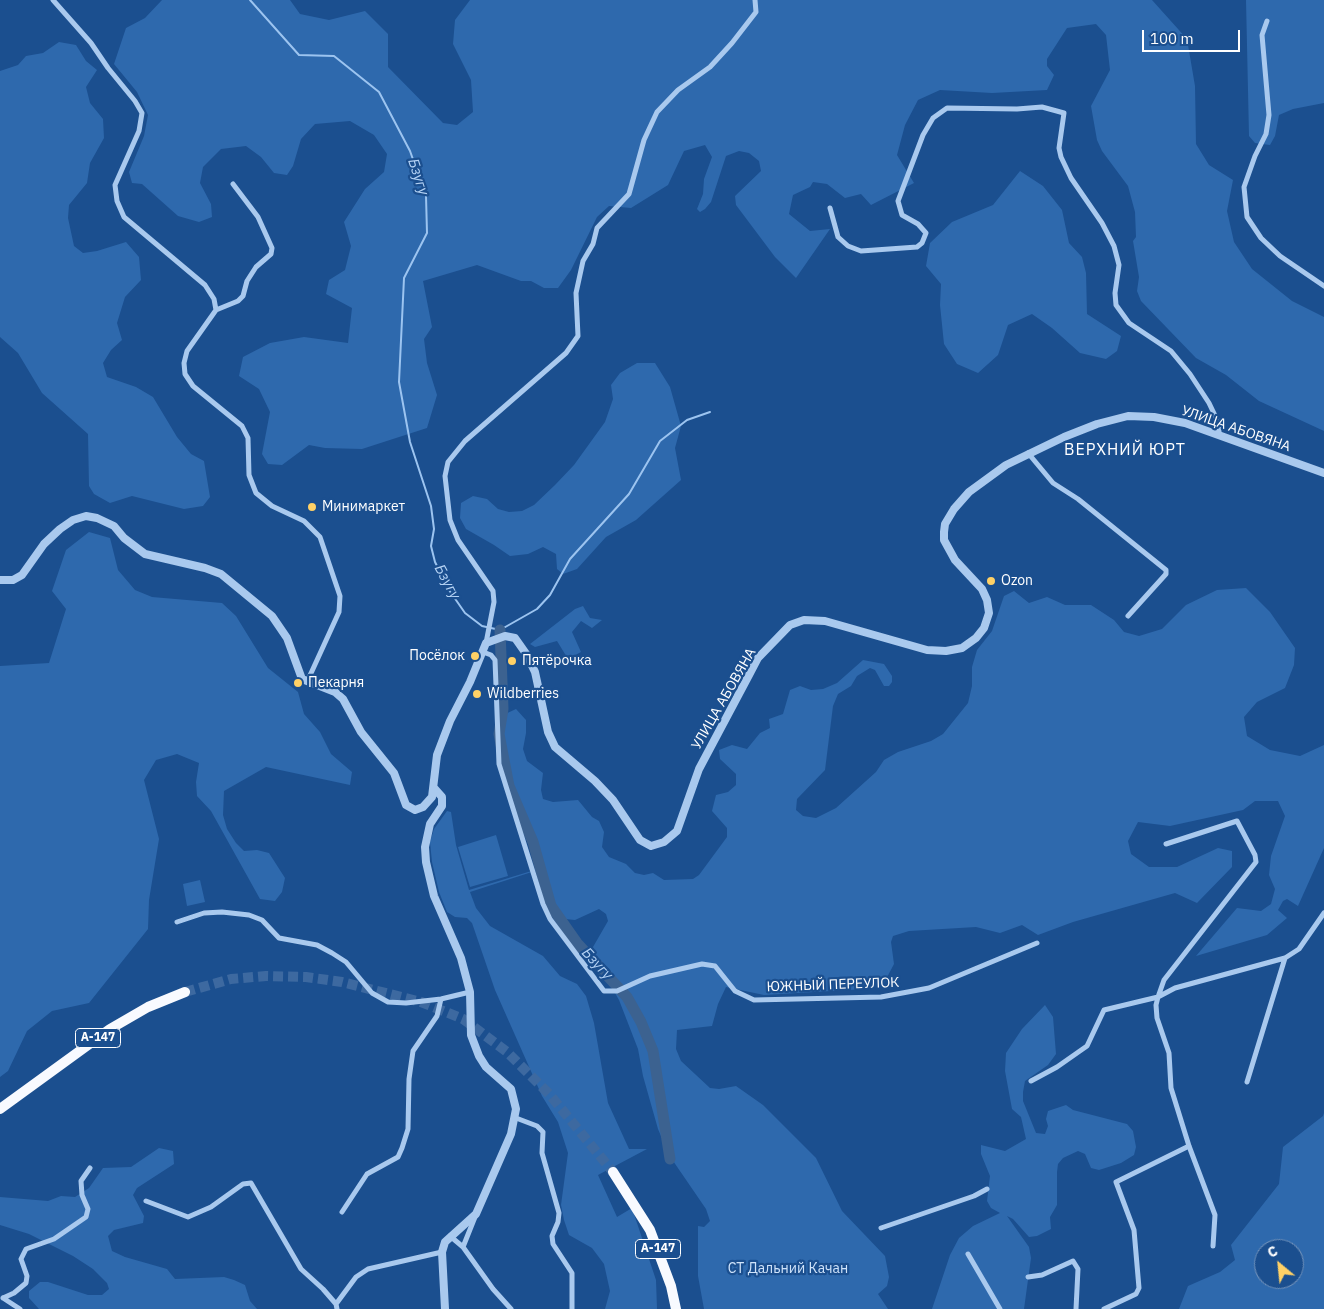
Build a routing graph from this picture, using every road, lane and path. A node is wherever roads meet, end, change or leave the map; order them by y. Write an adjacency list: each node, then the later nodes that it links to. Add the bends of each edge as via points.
1 (53, 0): 7 (street, via 91,43 142,113 139,131 116,185 117,202 124,216 205,285 214,299)
2 (755, 0): 13 (street, via 756,12 732,43 710,67 678,90 657,112 644,140 629,194 597,228 593,244 583,261 576,293 578,336 566,353 465,441 446,468 450,520 455,534 493,591)
3 (1267, 21): 6 (street, via 1262,36 1268,115 1266,134 1244,188 1247,217 1261,238 1280,256)
4 (233, 184): 7 (street, via 258,217 271,243 271,254 256,267 238,301)
5 (830, 208): 8 (street, via 838,236 848,246 861,251 917,247 926,233 902,215 898,201 923,135 933,118 947,108 1042,107 1064,113 1059,148 1061,157 1114,246 1119,265 1116,305 1129,322 1171,351 1190,374 1209,403)
6 (1324, 286)
7 (216, 310): 15 (street, via 187,351 185,374 193,386 242,426 248,438 248,475 256,493 272,506 304,521 320,538 340,596 339,612)
8 (1219, 435): 9 (street, УЛИЦА АБОВЯНА, via 1186,423 1128,416 1089,427); 10 (street, УЛИЦА АБОВЯНА)
9 (1028, 453): 12 (street, via 1053,482 1166,570 1166,574); 13 (street, УЛИЦА АБОВЯНА, via 969,492 945,524 944,540 955,560 982,589 987,600 989,613 976,638 962,648 927,650 826,621 804,620 790,625 758,658 699,769 677,831 664,842 651,846 640,840 613,800 555,747 548,732 534,672 515,638 501,637)
10 (1324, 473)
11 (0, 580): 15 (street, via 13,580 22,575 44,544 73,520 86,516 98,518 114,526 145,554 205,568 228,580 272,616 287,638 298,674)
12 (1128, 616)
13 (486, 643): 14 (street)
14 (483, 652): 16 (street, via 437,755); 20 (street, ЮЖНЫЙ ПЕРЕУЛОК, via 495,660 499,764 543,904 550,919 604,991 617,991 636,982 702,964 715,966 735,991 754,1000 881,997 929,988)
15 (307, 682): 16 (street, via 336,692 343,699 365,738 394,773 409,807 415,810 424,807)
16 (434, 788): 23 (street, via 442,802 427,834 426,862 434,896 461,958)
17 (1166, 844): 24 (street, via 1237,821 1256,858 1252,869 1164,980)
18 (1324, 913): 21 (street, via 1299,949)
19 (177, 922): 25 (street, via 204,913 249,915 262,920 279,938 317,945 332,953 346,962 380,999 406,1003)
20 (1037, 944)
21 (1285, 958): 24 (street, via 1175,988); 27 (street)
22 (185, 992): 28 (highway, А-147, via 148,1007 110,1029)
23 (470, 992): 25 (street); 29 (street, via 471,1035 486,1067 510,1089)
24 (1158, 997): 26 (street, via 1104,1010 1087,1046); 30 (street, via 1157,1018 1169,1053 1171,1088)
25 (441, 999): 35 (street, via 437,1016 413,1051 408,1080 408,1129 400,1153 367,1174)
26 (1031, 1081)
27 (1247, 1082)
28 (0, 1109)
29 (516, 1118): 36 (street, via 500,1163); 49 (street, via 537,1126 543,1132 542,1153 559,1213 552,1236 553,1244 572,1273)
30 (1189, 1146): 39 (street, via 1215,1215); 53 (street, via 1116,1182 1134,1230 1139,1288 1136,1294)
31 (90, 1168): 44 (street, via 81,1181 88,1209 86,1217 54,1239 26,1249 21,1259 26,1283)
32 (613, 1172): 50 (highway, А-147, via 650,1230)
33 (987, 1189): 37 (street)
34 (146, 1201): 45 (street, via 188,1217 211,1208 243,1184 251,1183 301,1269)
35 (342, 1212)
36 (476, 1214): 38 (street); 40 (street)
37 (881, 1228)
38 (450, 1236): 40 (street); 41 (street)
39 (1213, 1246)
40 (463, 1247): 48 (street, via 493,1289)
41 (442, 1252): 45 (street, via 368,1269 356,1277); 47 (street)
42 (968, 1254): 51 (street)
43 (1028, 1277): 52 (street, via 1042,1275 1073,1261 1078,1269)
44 (2, 1298): 46 (street)
45 (336, 1306)
46 (20, 1309)
47 (445, 1309)
48 (512, 1309)
49 (572, 1309)
50 (676, 1309)
51 (1000, 1309)
52 (1076, 1309)
53 (1104, 1309)

